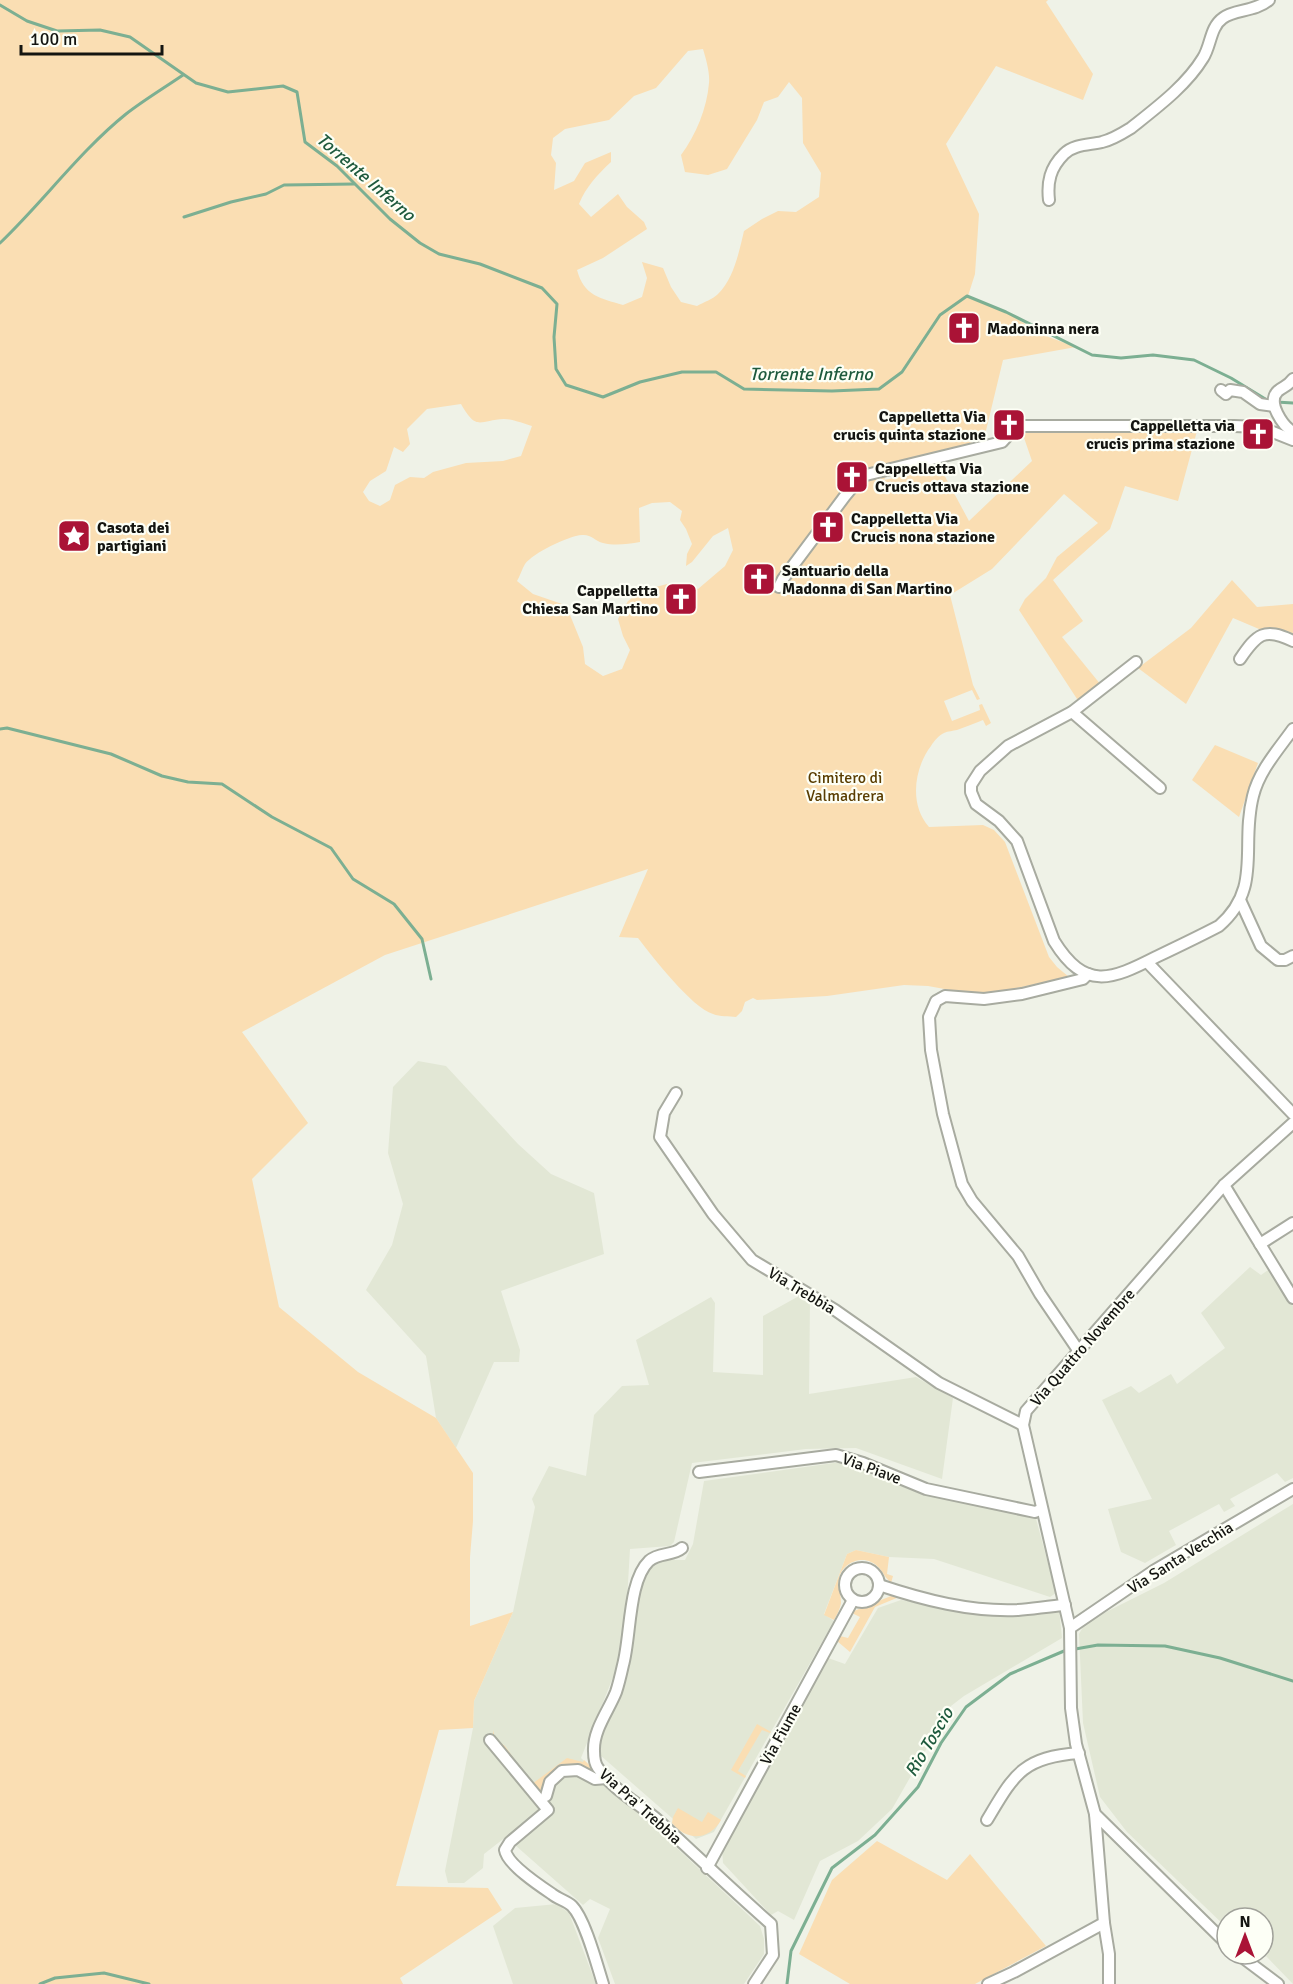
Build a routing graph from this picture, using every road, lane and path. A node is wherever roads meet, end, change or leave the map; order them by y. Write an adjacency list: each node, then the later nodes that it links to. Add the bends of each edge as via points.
1 (1269, 0): 2 (street, via 1224,16 1216,25 1204,57 1184,83 1129,129 1104,142 1066,152 1054,165 1047,182)
2 (1049, 200)
3 (1293, 379): 5 (street, via 1278,391)
4 (1221, 390): 5 (street, via 1226,394 1238,389 1260,404)
5 (1274, 402): 6 (street, via 1285,426)
6 (1293, 432)
7 (1293, 440): 8 (street, via 1260,427 1021,426 1002,442 859,479)
8 (779, 587)
9 (1293, 641): 10 (street, via 1275,633 1264,634 1252,642)
10 (1240, 659)
11 (1136, 662): 12 (street)
12 (1072, 712): 14 (street); 18 (street, via 1008,746 975,778 971,792 976,804 1017,841 1054,941 1062,954)
13 (1293, 729): 15 (street, via 1253,794 1247,881)
14 (1160, 788)
15 (1240, 900): 16 (street, via 1261,946 1278,960); 17 (street, via 1219,927)
16 (1293, 956)
17 (1147, 962): 18 (street, via 1121,975); 20 (street)
18 (1088, 974): 26 (street, via 1083,979 1022,994 984,999 945,996 936,1001 929,1017 943,1114 962,1184 1018,1256)
19 (676, 1093): 27 (street, Via Trebbia, via 664,1113 660,1137 713,1214 752,1260 835,1310 939,1383)
20 (1293, 1114)
21 (1293, 1123): 22 (street, Via Quattro Novembre)
22 (1224, 1185): 24 (street); 26 (street, Via Quattro Novembre)
23 (1293, 1222): 24 (street)
24 (1260, 1244): 25 (street)
25 (1293, 1298)
26 (1078, 1350): 27 (street, Via Quattro Novembre, via 1026,1411)
27 (1023, 1425): 30 (street, Via Quattro Novembre)
28 (699, 1472): 30 (street, Via Piave, via 836,1455 927,1488 1035,1512)
29 (1293, 1489): 35 (street, Via Santa Vecchia, via 1155,1570)
30 (1042, 1509): 34 (street, Via Quattro Novembre)
31 (682, 1548): 38 (street, Via Pra' Trebbia, via 677,1553 651,1558 641,1570 617,1690 594,1740 597,1766)
32 (879, 1585): 33 (street, via 867,1602); 33 (street, via 878,1578 868,1569 854,1569 844,1585); 34 (street, via 969,1608 1017,1610)
33 (853, 1600): 42 (street, Via Fiume)
34 (1065, 1605): 35 (street, Via Quattro Novembre)
35 (1070, 1628): 37 (street, Via Quattro Novembre, via 1071,1708)
36 (490, 1740): 46 (street, via 548,1810 510,1842 506,1857 579,1914)
37 (1079, 1753): 40 (street, Via Quattro Novembre); 41 (street, via 1054,1755 1017,1773)
38 (607, 1778): 39 (street, via 595,1779 578,1770 561,1771 550,1782); 42 (street, Via Pra' Trebbia)
39 (546, 1796)
40 (1095, 1814): 43 (street, Via Quattro Novembre); 44 (street)
41 (987, 1820)
42 (707, 1868): 47 (street, Via Pra' Trebbia, via 771,1924 773,1955)
43 (1104, 1923): 48 (street); 49 (street, Via Quattro Novembre)
44 (1215, 1932)
45 (1254, 1966): 50 (street)
46 (603, 1984)
47 (754, 1984)
48 (988, 1984)
49 (1109, 1984)
50 (1278, 1984)

